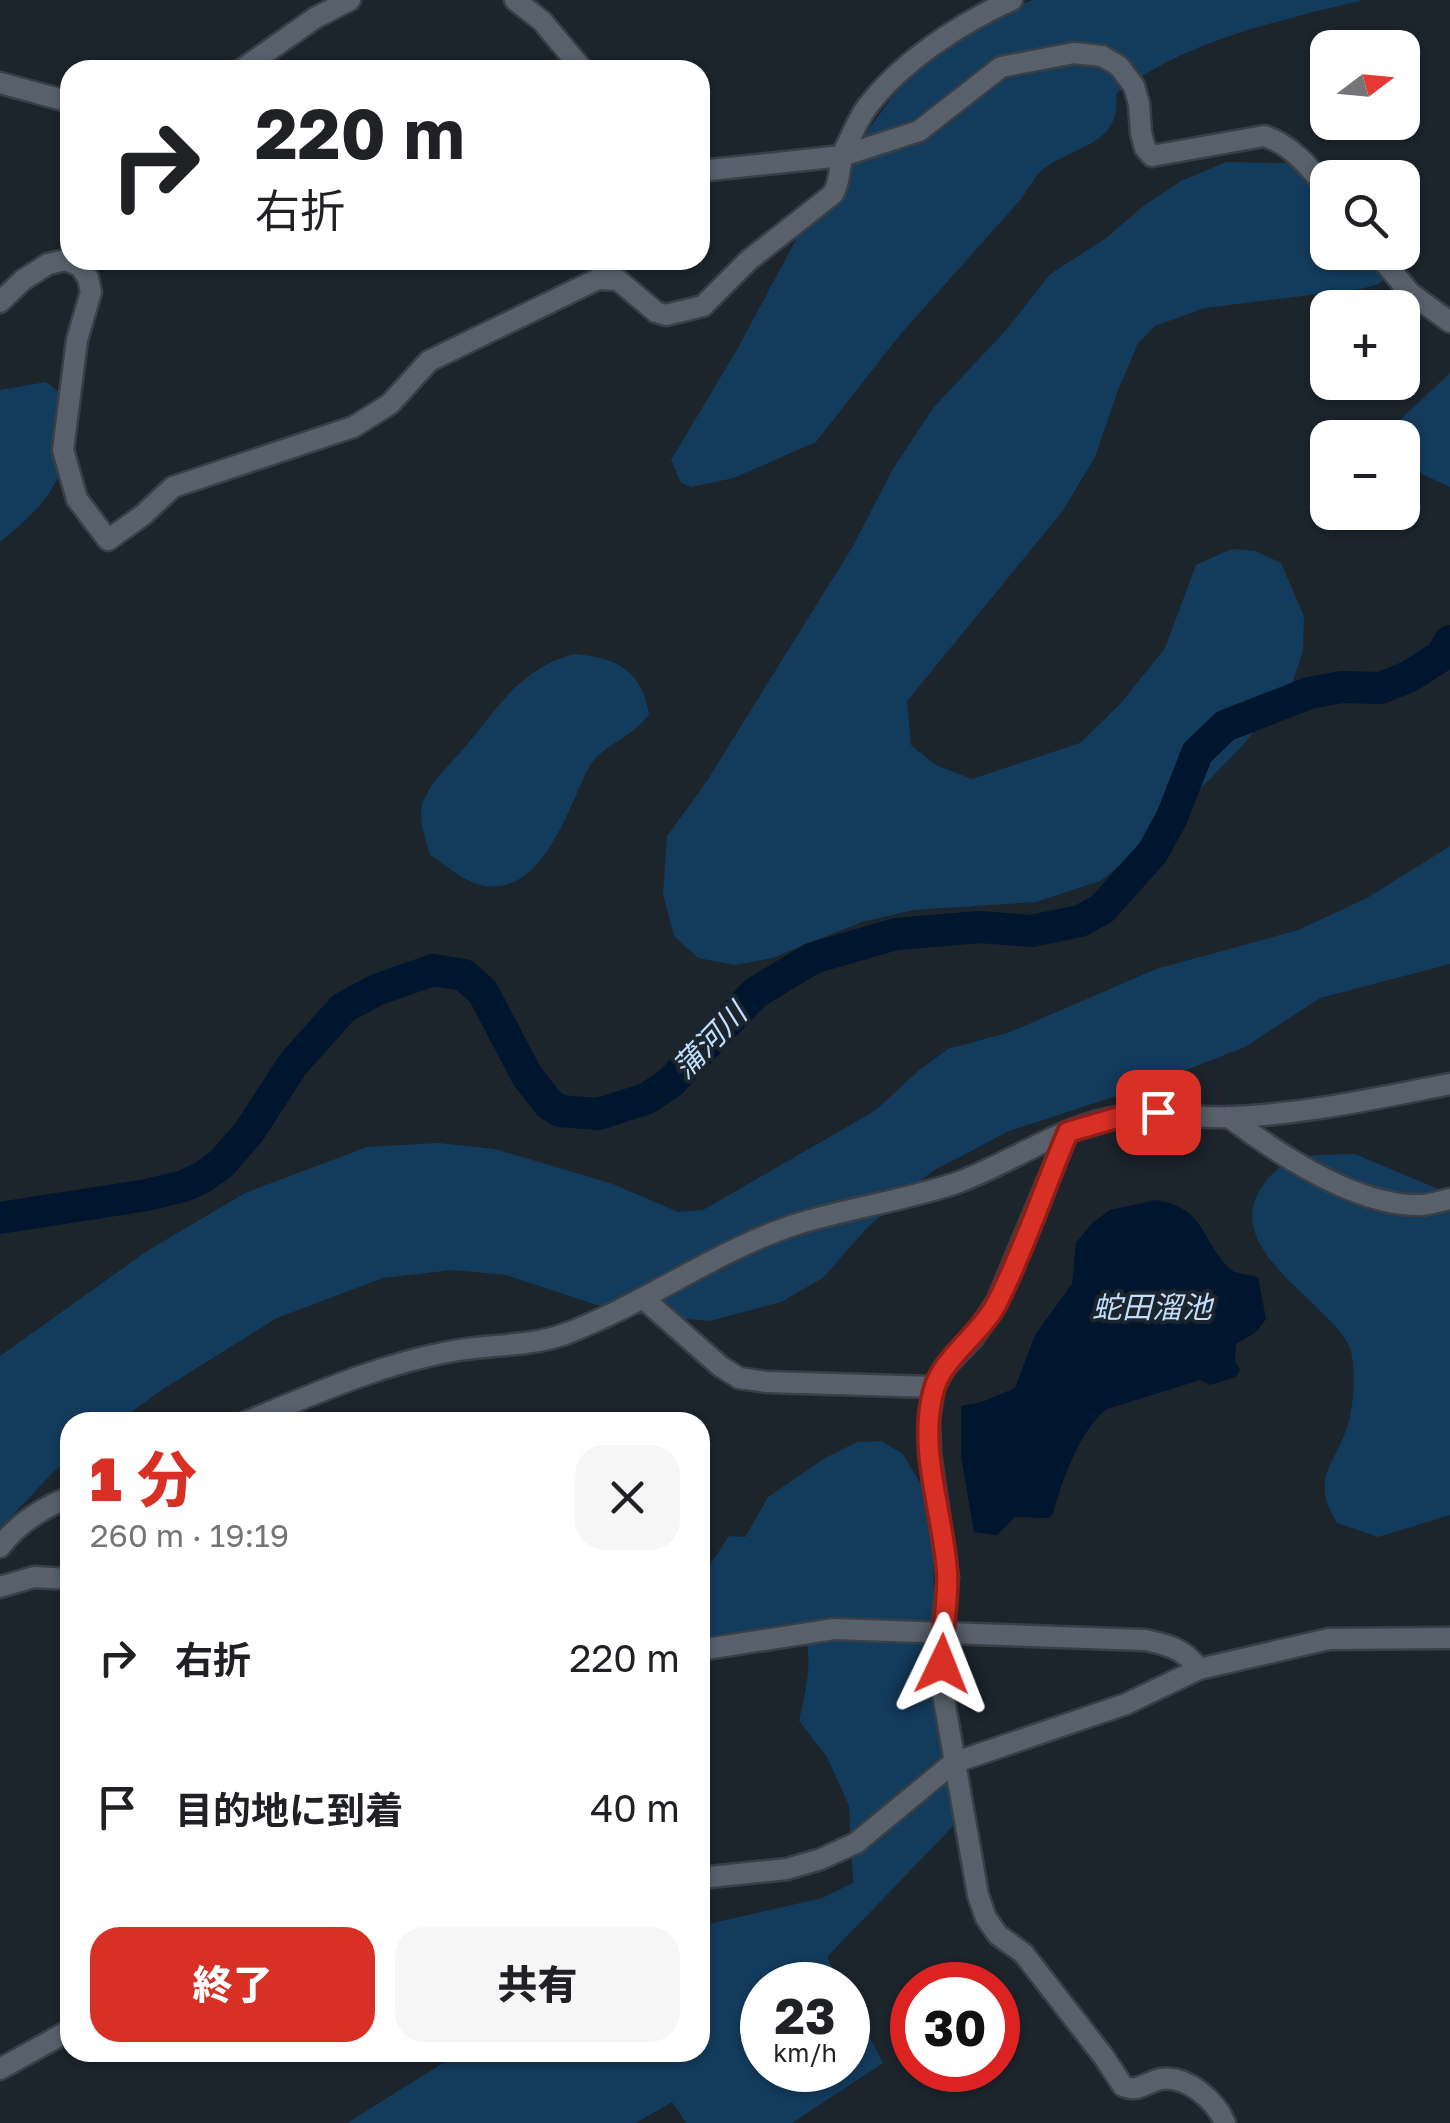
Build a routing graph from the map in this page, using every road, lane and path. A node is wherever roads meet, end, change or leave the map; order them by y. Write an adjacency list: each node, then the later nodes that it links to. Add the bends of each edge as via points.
1 (350, 0): 4 (street)
2 (515, 0): 5 (street)
3 (1012, 0): 8 (street, via 927,48 867,108)
4 (255, 60)
5 (575, 60)
6 (0, 83): 7 (street)
7 (60, 99)
8 (842, 156): 9 (street, via 919,131 1001,67 1074,52 1119,66 1134,86 1140,134 1152,156 1264,136); 10 (street); 12 (street, via 834,194 748,260 703,306 666,315 618,280 598,278 428,361 390,404 353,427 173,487 108,540 77,500 62,450 77,340 91,292)
9 (1310, 169)
10 (710, 170)
11 (60, 261): 14 (street, via 23,280)
12 (83, 270)
13 (1391, 270): 15 (street)
14 (0, 302)
15 (1450, 322)
16 (1450, 1084): 17 (street)
17 (1229, 1117): 18 (street, via 1130,1114); 19 (street, via 1334,1182 1389,1202)
18 (1068, 1132): 20 (street, via 960,1182 790,1226); 21 (street, via 997,1302)
19 (1450, 1199)
20 (644, 1299): 21 (street, via 739,1378); 22 (street, via 564,1334 396,1364)
21 (934, 1387): 27 (street, via 930,1452 948,1578)
22 (270, 1412)
23 (60, 1502): 24 (street, via 31,1516)
24 (0, 1547)
25 (60, 1578): 26 (street)
26 (0, 1587)
27 (942, 1634): 29 (street, via 834,1629); 30 (street, via 1145,1640 1188,1654); 31 (street)
28 (1450, 1638): 30 (street, via 1330,1639)
29 (710, 1648)
30 (1199, 1669): 31 (street, via 1126,1704)
31 (953, 1763): 32 (street, via 856,1842 821,1859); 35 (street, via 978,1895 998,1935 1022,1952 1123,2086 1135,2090 1161,2079 1184,2083 1211,2102)
32 (710, 1877)
33 (60, 2036): 34 (street)
34 (0, 2069)
35 (1225, 2123)

